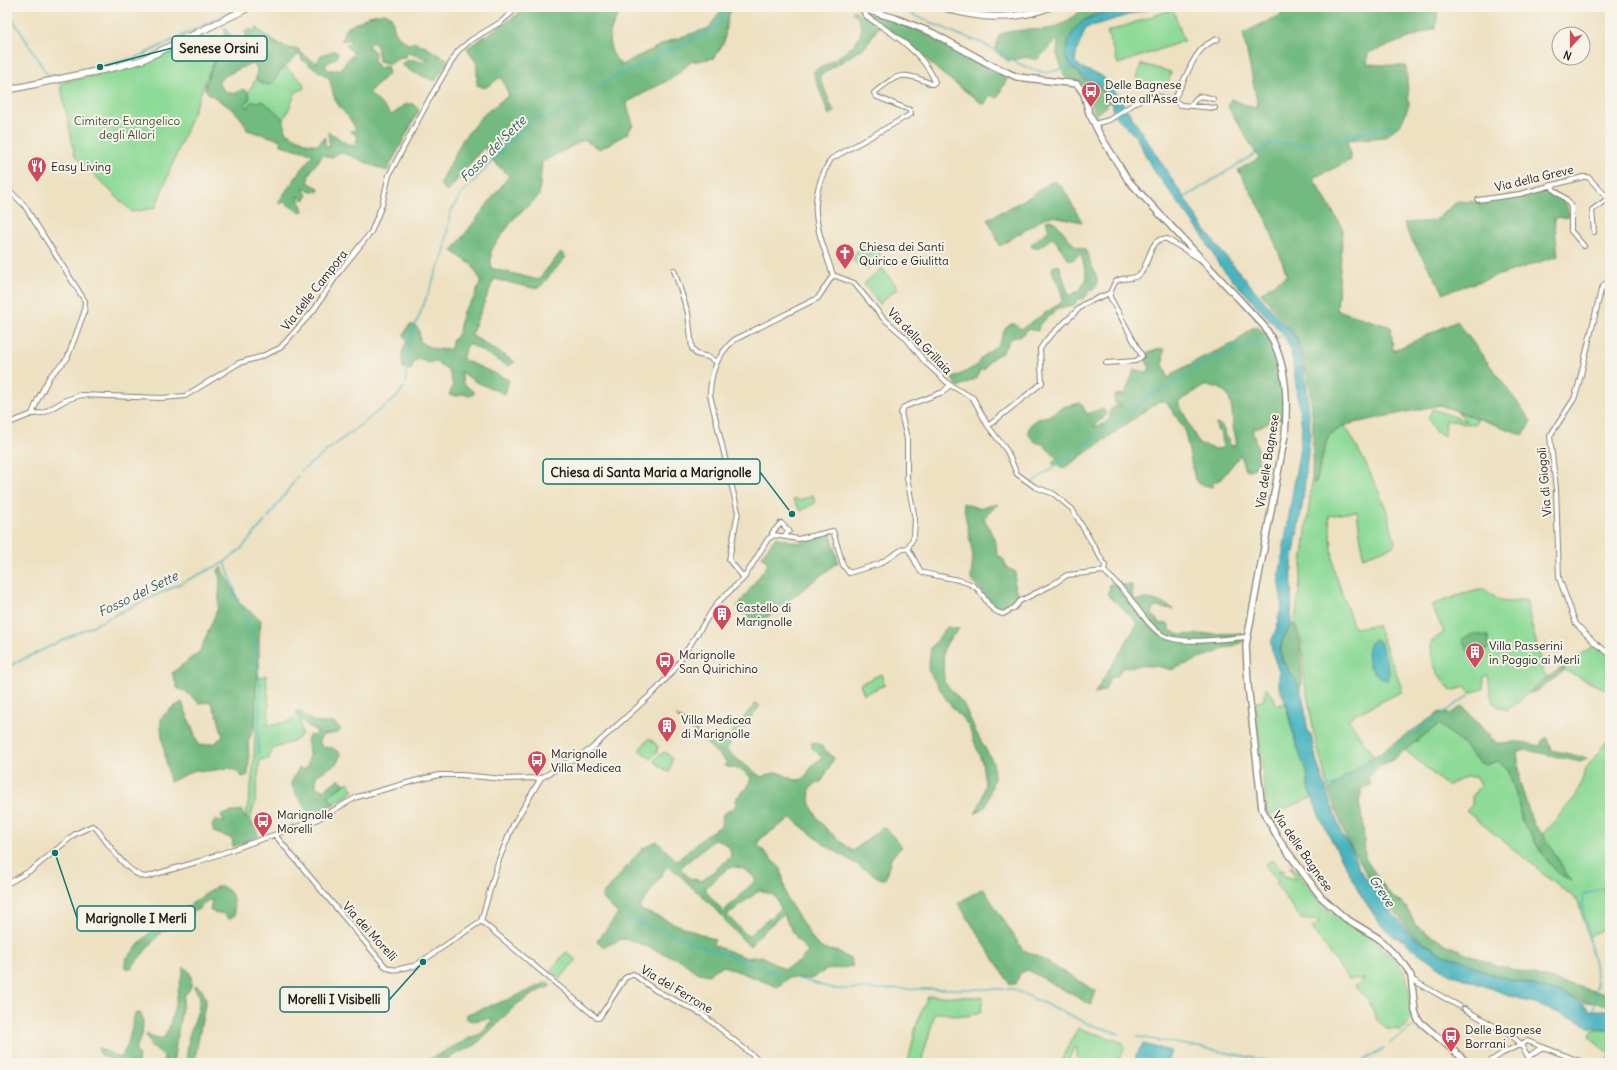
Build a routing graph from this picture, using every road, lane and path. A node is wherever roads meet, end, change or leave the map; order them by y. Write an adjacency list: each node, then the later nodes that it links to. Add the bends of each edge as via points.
1 (250, 7): 8 (main road, via 142,60)
2 (518, 7): 28 (street, Via delle Campora, via 458,51 389,175 382,205 371,232 339,272 314,310 280,348 239,363 178,398 81,395 43,413)
3 (856, 7): 6 (main road, Via delle Bagnese)
4 (942, 7): 5 (main road, via 994,18 1020,16)
5 (1050, 7)
6 (863, 10): 13 (main road, Via delle Bagnese, via 895,18 933,33 1017,77 1076,84 1084,94); 22 (street, via 866,16 914,52 936,82 932,84 902,75 875,92 874,96 910,110 911,114 831,159 825,168 815,197 815,212 820,237)
7 (1218, 39): 10 (street, via 1211,41 1194,59)
8 (7, 90)
9 (1213, 99): 11 (street, via 1201,95)
10 (1173, 100): 11 (street, via 1181,105); 13 (street, via 1149,94 1109,120)
11 (1191, 106): 12 (street)
12 (1215, 108)
13 (1094, 124): 20 (main road, Via delle Bagnese, via 1128,180)
14 (1551, 185): 16 (street, Via della Greve, via 1588,177); 17 (street, Via della Greve, via 1520,194); 19 (street, via 1571,207 1572,231)
15 (7, 188): 28 (street, via 24,205 85,301 84,313 67,358 50,376)
16 (1609, 197): 18 (street, via 1592,210)
17 (1478, 200)
18 (1594, 232)
19 (1584, 246)
20 (1202, 259): 24 (street, via 1161,238 1152,248 1141,273 1131,280 1117,280); 36 (main road, Via delle Bagnese, via 1270,335 1280,354 1285,385 1285,435)
21 (674, 270): 25 (street, via 688,313 692,348 696,354)
22 (833, 275): 25 (street, via 818,298 734,340 726,347); 27 (street, Via della Grillaia, via 854,283 883,318 905,337 925,362)
23 (1610, 281): 37 (street, Via di Giogoli, via 1601,290 1574,399 1550,436 1556,489 1559,578 1576,624)
24 (1110, 293): 26 (street, via 1142,356 1136,361); 30 (street, via 1084,304 1047,339 1040,349 1042,383)
25 (717, 362): 35 (street, via 710,384 710,395 738,512 729,560)
26 (1106, 363)
27 (950, 385): 30 (street, Via della Grillaia, via 973,398); 33 (street, via 943,392 904,407 902,412 907,439 907,478 915,519 914,536)
28 (32, 414): 29 (street, Via delle Campora)
29 (7, 424)
30 (988, 426): 34 (street, Via della Grillaia, via 1007,451 1020,477 1035,487 1054,494 1072,509 1105,565)
31 (774, 535): 32 (street); 32 (street, via 772,533 781,523 789,531); 35 (street, via 768,540)
32 (784, 536): 33 (street, via 798,540 832,531 842,565 850,572 884,562 903,548)
33 (908, 548): 34 (street, via 921,572 974,586 992,610 1003,614 1020,601 1067,575)
34 (1104, 572): 36 (street, via 1122,588 1145,620 1162,635 1189,640)
35 (744, 578): 38 (street, via 717,603 674,670 656,690 591,749)
36 (1247, 637): 42 (main road, Via delle Bagnese, via 1245,657 1264,815 1320,897 1340,914 1385,944 1405,965)
37 (1610, 654)
38 (541, 778): 39 (street, via 439,775 356,797 316,820); 41 (street, via 513,826 498,862)
39 (275, 835): 40 (street, via 146,877 135,873 118,857 92,826 75,834 33,869); 41 (street, Via dei Morelli, via 365,943 391,970 415,966)
40 (7, 884)
41 (481, 921): 46 (street, Via del Ferrone, via 597,1018 625,978 633,974 655,990 702,1014)
42 (1411, 980): 43 (street, one-way to 42, via 1495,1026); 47 (main road, Via delle Bagnese, via 1418,1020)
43 (1520, 1043): 44 (street, via 1529,1042); 45 (street); 48 (street)
44 (1542, 1047): 45 (street); 50 (street)
45 (1528, 1057): 49 (street)
46 (762, 1063)
47 (1468, 1063)
48 (1488, 1063)
49 (1532, 1063)
50 (1585, 1063)

